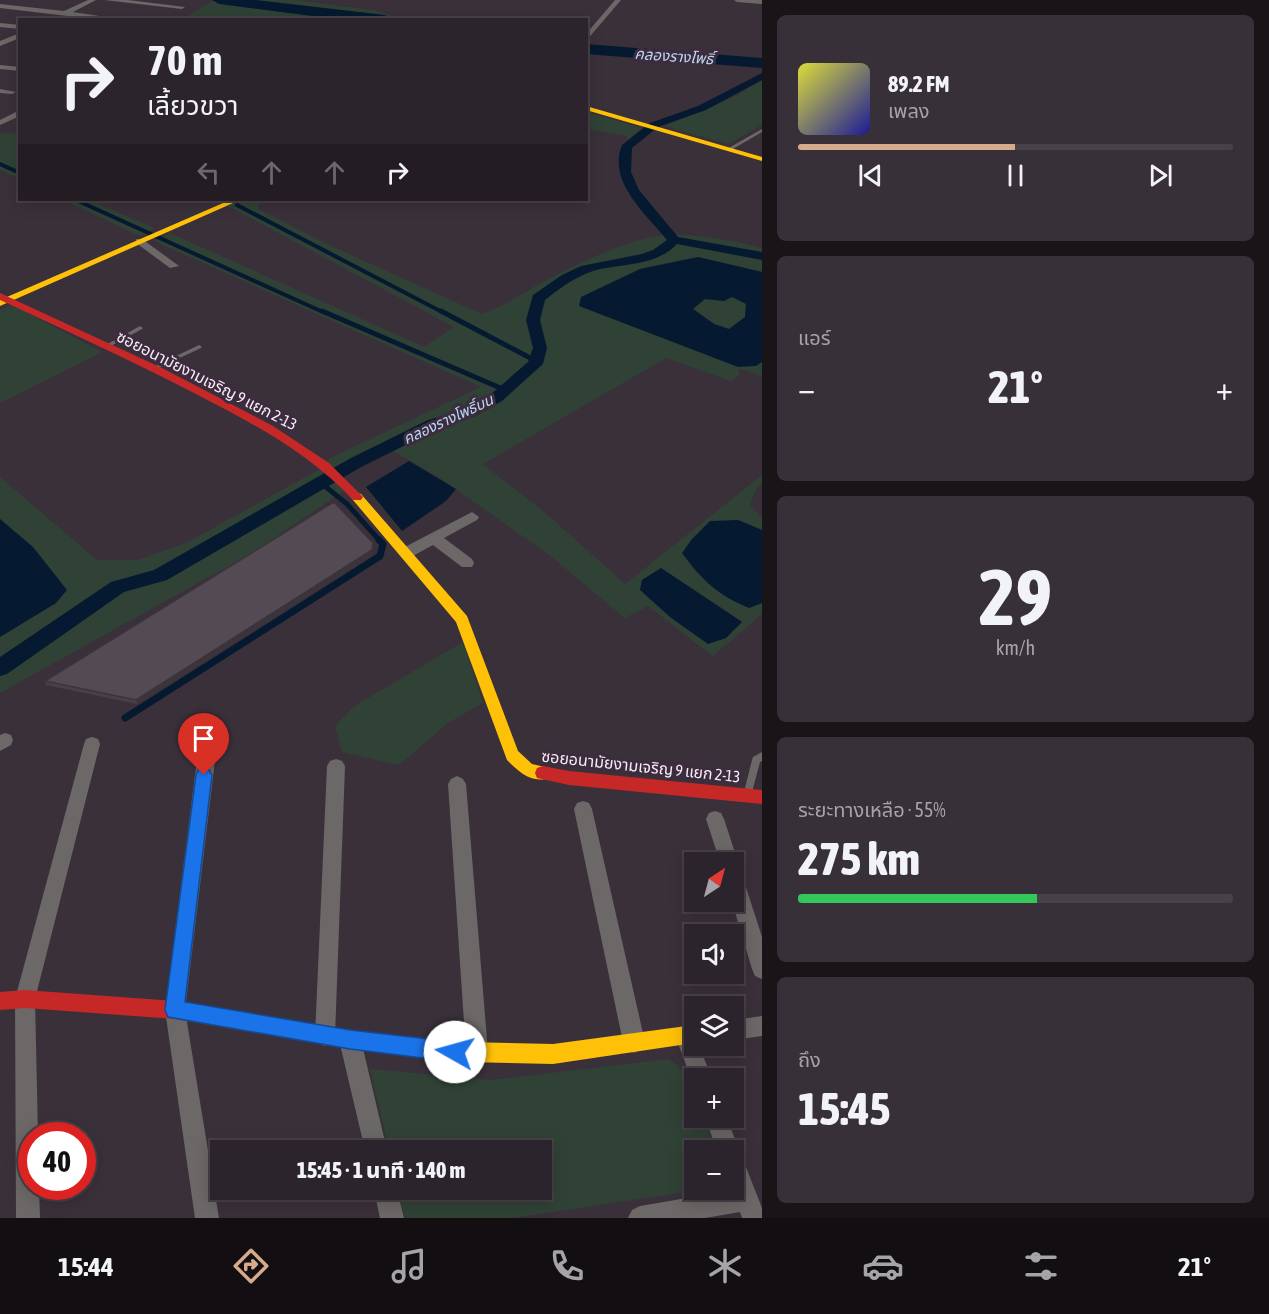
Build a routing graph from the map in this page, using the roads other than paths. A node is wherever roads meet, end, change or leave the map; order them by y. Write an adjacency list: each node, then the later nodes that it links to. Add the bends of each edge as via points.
1 (93, 0): 8 (street)
2 (107, 0): 7 (street)
3 (618, 0): 14 (street)
4 (737, 0): 5 (street)
5 (762, 2)
6 (0, 6): 8 (street)
7 (182, 8)
8 (66, 13): 9 (street); 10 (street)
9 (57, 18)
10 (107, 18)
11 (0, 25): 12 (street)
12 (18, 27)
13 (18, 36): 15 (street)
14 (588, 37)
15 (0, 44): 16 (street)
16 (18, 46)
17 (0, 67): 18 (street)
18 (18, 69)
19 (0, 91): 20 (street)
20 (12, 92)
21 (588, 109): 25 (street)
22 (18, 113): 23 (street)
23 (0, 123)
24 (762, 130): 25 (lane)
25 (729, 149): 26 (street)
26 (762, 159)
27 (234, 201): 28 (street)
28 (150, 236): 29 (street); 30 (street)
29 (174, 266)
30 (3, 299): 32 (street, ซอยอนามัยงามเจริญ 9 แยก 2-13)
31 (140, 328): 32 (lane)
32 (107, 346): 34 (street, ซอยอนามัยงามเจริญ 9 แยก 2-13)
33 (199, 347): 34 (lane)
34 (154, 368): 37 (street, ซอยอนามัยงามเจริญ 9 แยก 2-13, via 275,431 320,461 348,486)
35 (472, 517): 36 (street)
36 (434, 538): 37 (street); 38 (street)
37 (406, 553): 44 (street, ซอยอนามัยงามเจริญ 9 แยก 2-13, via 462,620 501,731 512,755 528,770 569,778)
38 (467, 563)
39 (92, 744): 51 (street)
40 (207, 752): 53 (street)
41 (762, 756): 44 (lane, via 756,760)
42 (336, 766): 56 (street)
43 (457, 784): 60 (street)
44 (747, 794): 45 (street, ซอยอนามัยงามเจริญ 9 แยก 2-13)
45 (762, 797)
46 (583, 809): 59 (street)
47 (715, 819): 48 (street)
48 (726, 852)
49 (744, 910): 50 (street)
50 (762, 969)
51 (25, 999): 52 (street); 53 (street); 65 (street)
52 (0, 1001)
53 (175, 1010): 56 (street); 66 (street)
54 (762, 1026): 55 (street)
55 (744, 1029)
56 (325, 1036): 58 (street)
57 (684, 1036): 59 (street)
58 (350, 1040): 60 (street); 61 (street)
59 (634, 1042): 60 (street, via 553,1054)
60 (477, 1052)
61 (374, 1140)
62 (744, 1193): 64 (street)
63 (388, 1200): 67 (street)
64 (750, 1209): 68 (street)
65 (28, 1218)
66 (207, 1218)
67 (392, 1218)
68 (640, 1218)

